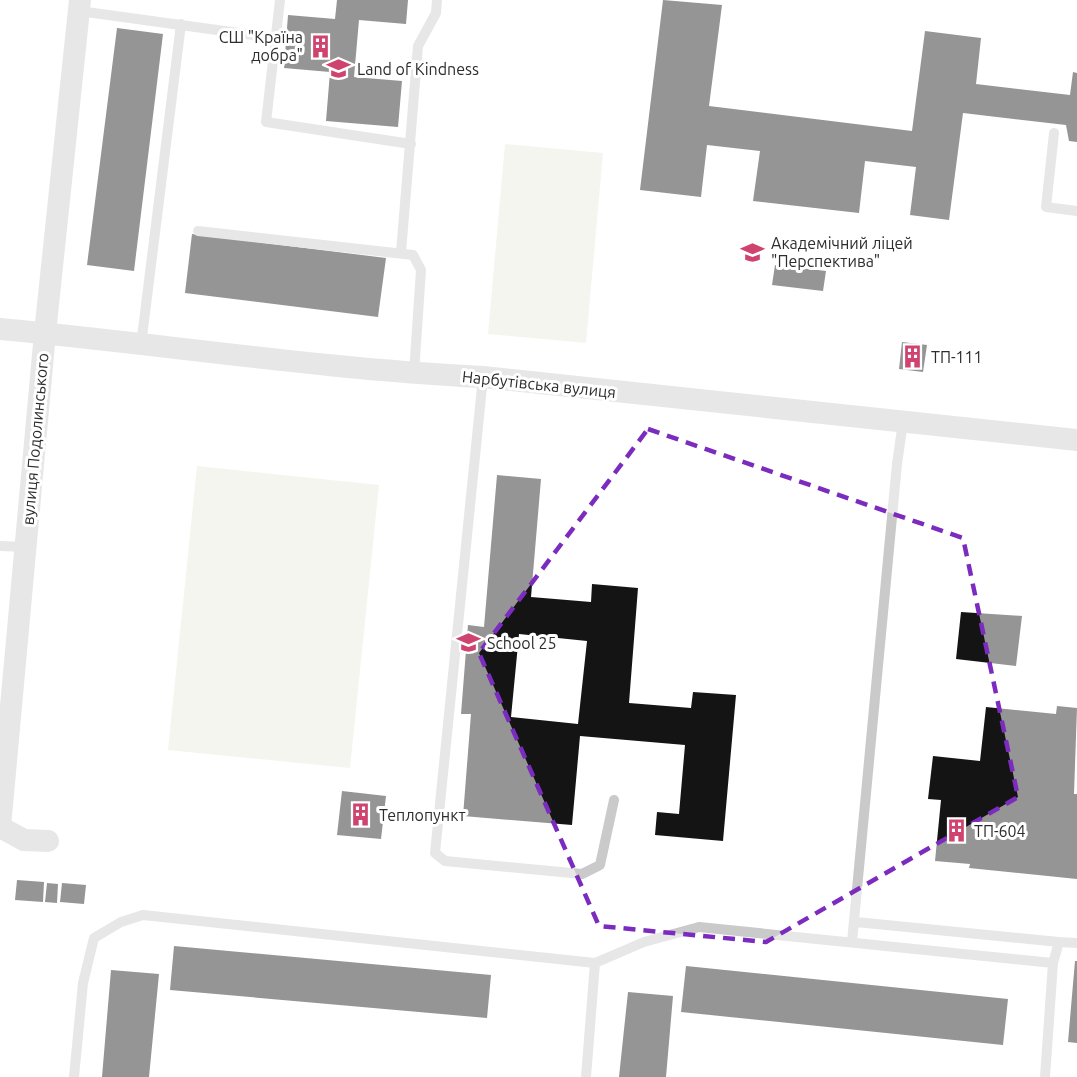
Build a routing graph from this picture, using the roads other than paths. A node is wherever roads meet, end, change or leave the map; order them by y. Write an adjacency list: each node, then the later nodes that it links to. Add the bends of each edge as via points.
1 (280, 0): 5 (lane)
2 (437, 0): 7 (lane, via 436,13 418,46)
3 (79, 5): 4 (lane); 12 (street, вулиця Подолинського)
4 (181, 24): 5 (lane); 13 (lane)
5 (275, 38): 7 (lane, via 266,122)
6 (1054, 133): 8 (lane, via 1046,207)
7 (411, 144): 10 (lane)
8 (1077, 212)
9 (198, 231): 10 (lane)
10 (401, 252): 14 (lane, via 413,255 421,270)
11 (0, 329): 12 (street, Нарбутівська вулиця)
12 (45, 333): 13 (street, Нарбутівська вулиця); 19 (street, вулиця Подолинського)
13 (141, 346): 14 (street, Нарбутівська вулиця)
14 (414, 374): 15 (street, Нарбутівська вулиця)
15 (483, 377): 16 (street, Нарбутівська вулиця); 20 (lane, via 435,853 445,861 582,874 600,865)
16 (903, 422): 17 (street, Нарбутівська вулиця); 22 (lane)
17 (1077, 440)
18 (0, 546): 19 (lane)
19 (26, 548): 21 (street, вулиця Подолинського, via 0,826 24,840)
20 (614, 800)
21 (48, 841)
22 (856, 922): 23 (lane); 24 (lane)
23 (852, 942): 26 (lane, via 699,927 644,942); 27 (lane)
24 (1059, 942): 25 (lane); 27 (lane)
25 (1077, 943)
26 (595, 963): 28 (lane, via 143,915 121,922 94,938 85,972); 29 (lane)
27 (1053, 963): 30 (lane)
28 (74, 1077)
29 (586, 1077)
30 (1045, 1077)

